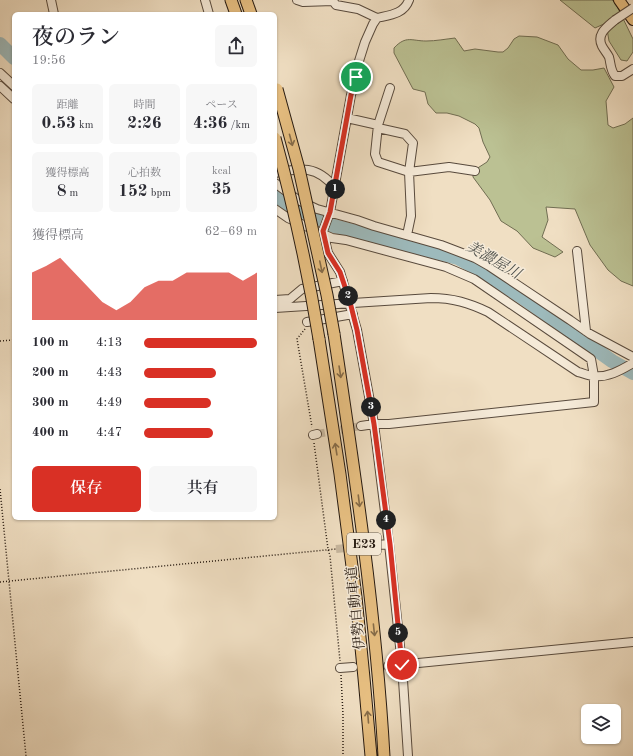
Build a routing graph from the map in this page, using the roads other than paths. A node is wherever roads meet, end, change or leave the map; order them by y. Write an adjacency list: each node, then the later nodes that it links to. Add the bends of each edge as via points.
1 (51, 0): 9 (street)
2 (205, 0): 10 (street)
3 (231, 0): 11 (highway)
4 (246, 0): 12 (highway)
5 (296, 0): 13 (street, via 333,2)
6 (409, 0): 13 (street, via 400,12)
7 (619, 0): 14 (main road)
8 (633, 8): 15 (street, bridge, via 604,28 601,37 614,76 622,76)
9 (54, 12)
10 (208, 12)
11 (235, 12)
12 (251, 12)
13 (377, 18): 22 (street, via 358,61)
14 (633, 20)
15 (633, 69)
16 (0, 73): 17 (street)
17 (9, 82)
18 (0, 86): 21 (street)
19 (390, 88): 23 (street)
20 (277, 90): 55 (highway, 伊勢自動車道 / E23, one-way to 55, bridge, via 299,169 334,334 370,595)
21 (12, 97)
22 (347, 118): 23 (street); 29 (street)
23 (378, 126): 26 (street, via 405,134 412,143); 26 (street, via 375,154 378,162)
24 (277, 146): 54 (highway, 伊勢自動車道 / E23, one-way to 24, bridge, via 355,589 340,474 312,298 299,232)
25 (475, 171): 26 (street, via 449,167)
26 (409, 172): 33 (street, via 412,216)
27 (277, 174): 29 (street, via 296,170 312,171 322,175)
28 (277, 184): 31 (street, via 298,200)
29 (335, 188): 31 (street)
30 (277, 210): 32 (street, via 288,218)
31 (329, 214): 32 (street); 33 (street)
32 (324, 232): 35 (street, via 328,253); 44 (street, via 332,238 446,268 474,279 591,360)
33 (407, 236): 41 (street, via 475,258)
34 (577, 251): 41 (street)
35 (343, 281): 36 (street, via 302,289 290,299); 37 (street)
36 (277, 300)
37 (350, 302): 38 (street); 39 (street); 44 (street, via 446,298 475,305 578,372)
38 (277, 308)
39 (353, 314): 40 (street); 45 (street)
40 (307, 322)
41 (586, 331): 42 (street)
42 (633, 357)
43 (633, 363): 44 (street, via 609,375)
44 (594, 376): 45 (street, via 594,402)
45 (374, 424): 46 (street); 47 (street)
46 (361, 426)
47 (390, 544): 48 (street); 50 (street)
48 (375, 545)
49 (633, 642): 50 (street)
50 (402, 665): 51 (street); 56 (street)
51 (388, 666)
52 (340, 668): 53 (street)
53 (353, 668)
54 (371, 755)
55 (384, 756)
56 (408, 756)

